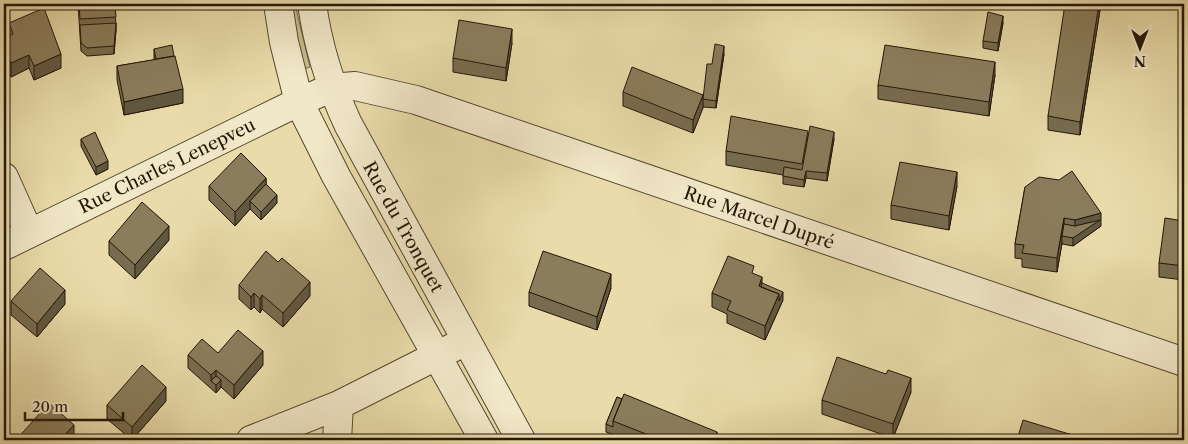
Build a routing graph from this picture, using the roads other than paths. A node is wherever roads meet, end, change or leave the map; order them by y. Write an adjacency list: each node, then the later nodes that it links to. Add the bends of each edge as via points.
1 (278, 4): 4 (street, Rue du Tronquet)
2 (312, 4): 3 (street, Rue du Tronquet, via 316,36)
3 (331, 88): 4 (street, Rue Charles Lenepveu); 8 (street, Rue du Tronquet, via 366,160); 10 (street, Rue Marcel Dupré, via 355,86 416,100)
4 (299, 102): 6 (street, Rue Charles Lenepveu); 9 (street, Rue du Tronquet, via 336,176)
5 (4, 177): 6 (street)
6 (29, 233): 7 (street, Rue Charles Lenepveu)
7 (4, 246)
8 (466, 341): 9 (street); 15 (street, Rue du Tronquet)
9 (438, 355): 11 (street); 14 (street, Rue du Tronquet)
10 (1184, 362)
11 (339, 405): 12 (street); 13 (street)
12 (251, 440)
13 (337, 440)
14 (484, 440)
15 (522, 440)

